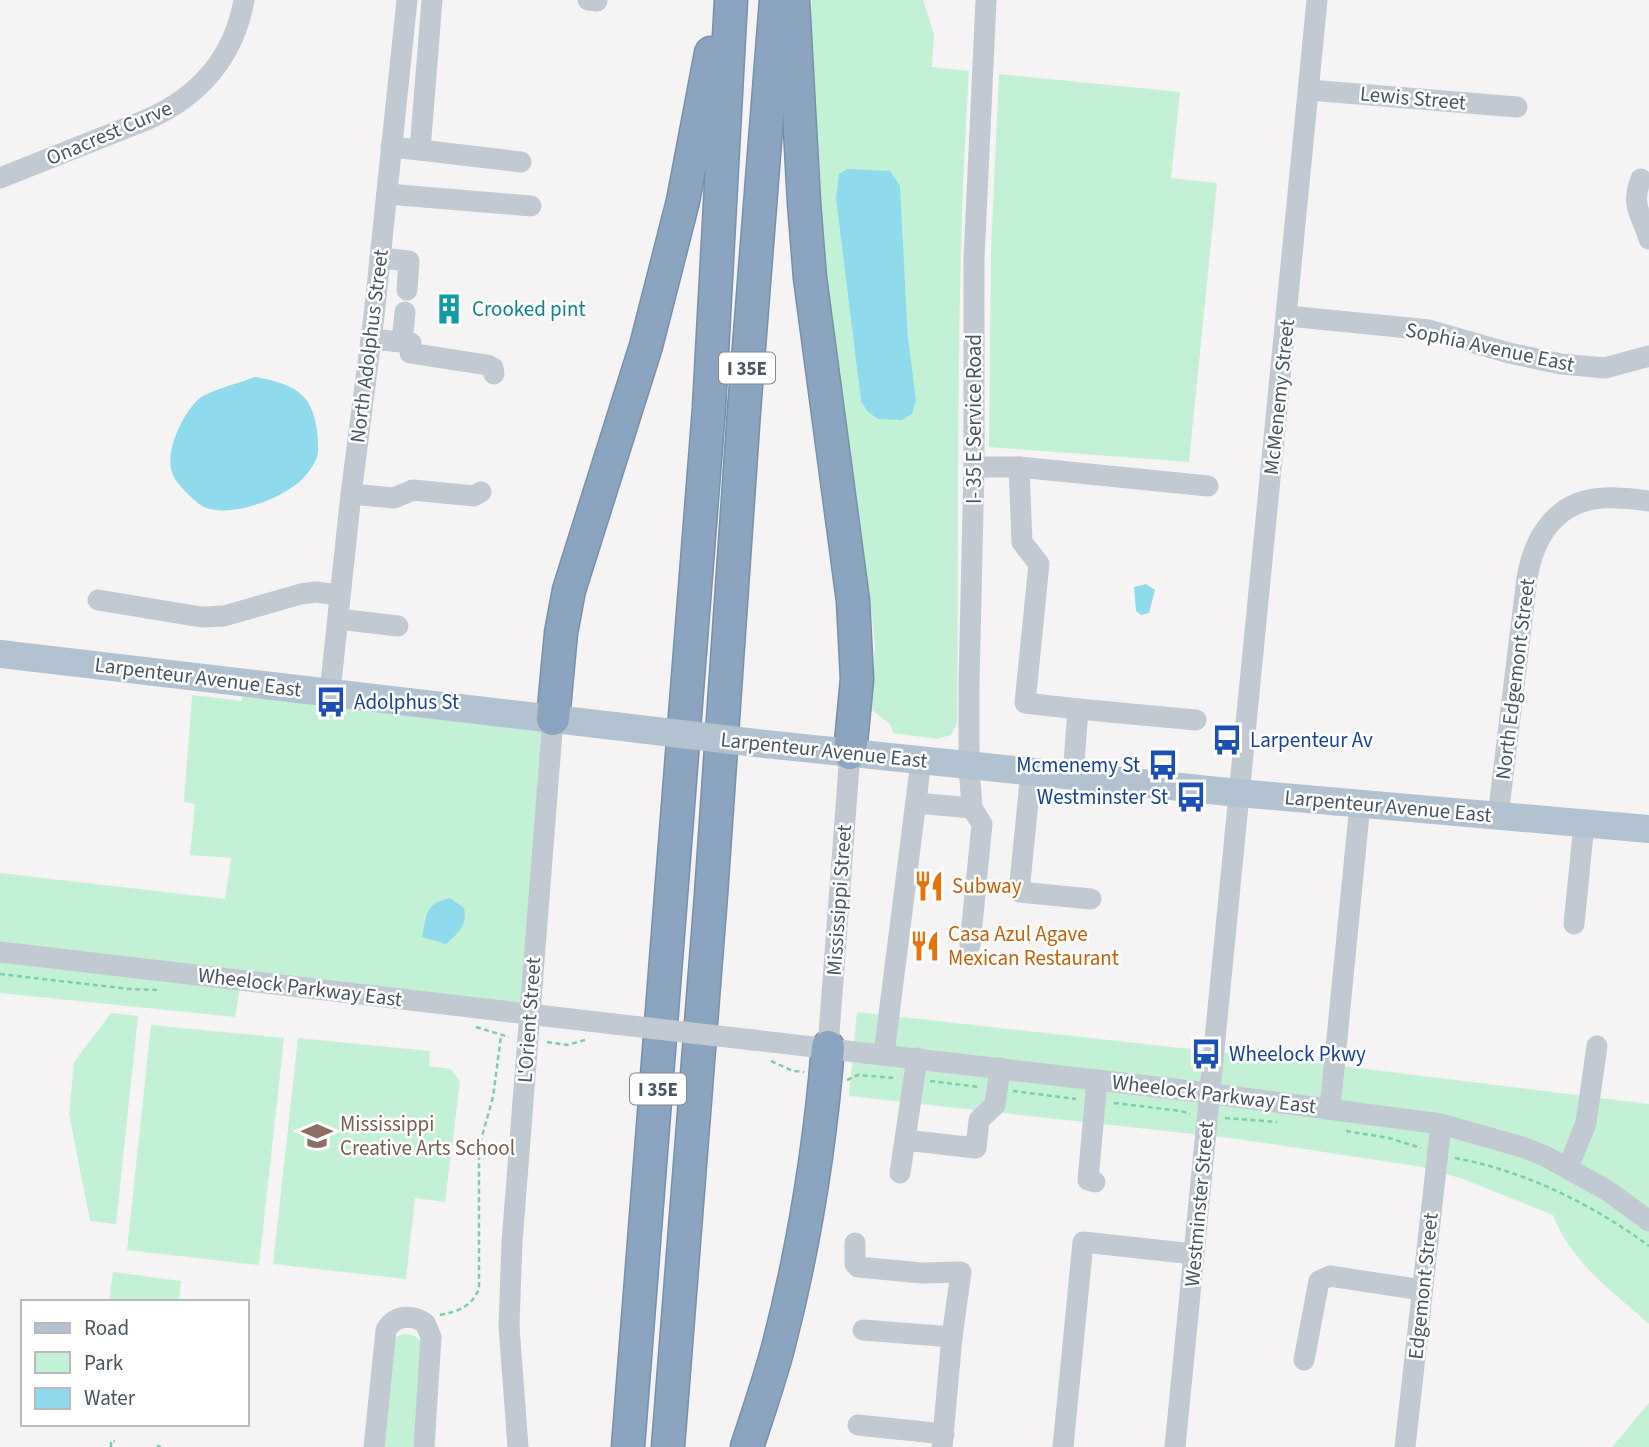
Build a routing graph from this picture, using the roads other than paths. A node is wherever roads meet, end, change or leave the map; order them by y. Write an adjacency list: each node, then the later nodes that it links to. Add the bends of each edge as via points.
1 (244, 0): 17 (street, Onacrest Curve, via 234,38 221,62 186,99 146,120)
2 (407, 0): 14 (street, North Adolphus Street)
3 (432, 0): 15 (street)
4 (588, 0): 11 (street)
5 (721, 0): 43 (highway, via 683,201 646,346 569,590)
6 (730, 0): 87 (highway, I 35E, via 709,408)
7 (776, 0): 88 (highway, I 35E)
8 (793, 0): 45 (highway, via 810,278 853,601 858,679)
9 (986, 0): 30 (street, I- 35 E Service Road, via 974,258)
10 (1317, 0): 12 (street, McMenemy Street)
11 (597, 1)
12 (1309, 90): 13 (street, Lewis Street); 25 (street, McMenemy Street)
13 (1517, 107)
14 (391, 147): 15 (street); 19 (street, North Adolphus Street)
15 (420, 150): 16 (street)
16 (521, 162)
17 (0, 178)
18 (1641, 179): 21 (street, via 1635,193 1637,212)
19 (387, 194): 20 (street); 22 (street, North Adolphus Street)
20 (531, 206)
21 (1649, 239)
22 (380, 258): 23 (street, via 410,261); 26 (street, North Adolphus Street)
23 (407, 290)
24 (405, 312): 27 (street)
25 (1288, 316): 28 (street, Sophia Avenue East, via 1429,330 1508,354 1561,364 1605,368); 50 (street, McMenemy Street)
26 (371, 339): 27 (street); 34 (street, North Adolphus Street)
27 (402, 342): 29 (street, via 411,343 410,353 487,365)
28 (1649, 356)
29 (494, 374)
30 (974, 467): 31 (street); 47 (street, I- 35 E Service Road)
31 (1019, 467): 32 (street); 42 (street, via 1022,542 1039,564 1025,703)
32 (1208, 486)
33 (481, 492): 34 (street, via 474,496 413,490 394,498)
34 (351, 494): 36 (street, North Adolphus Street)
35 (1649, 501): 54 (street, North Edgemont Street, via 1586,501 1556,517 1535,543)
36 (340, 595): 37 (street, via 301,594 224,616 201,617); 38 (street, North Adolphus Street)
37 (98, 600)
38 (338, 619): 39 (street); 41 (street, North Adolphus Street)
39 (398, 626)
40 (0, 654): 41 (main road, Larpenteur Avenue East)
41 (330, 692): 43 (main road, Larpenteur Avenue East)
42 (1078, 709): 44 (street); 49 (street)
43 (554, 719): 45 (main road, Larpenteur Avenue East, bridge); 61 (street, L'Orient Street)
44 (1196, 720)
45 (850, 753): 46 (main road, Larpenteur Avenue East); 63 (street, Mississippi Street)
46 (921, 761): 47 (main road, Larpenteur Avenue East); 51 (street)
47 (969, 765): 48 (main road, Larpenteur Avenue East); 53 (street, I- 35 E Service Road)
48 (1031, 772): 49 (main road, Larpenteur Avenue East); 57 (street, via 1019,892)
49 (1073, 776): 50 (main road, Larpenteur Avenue East)
50 (1238, 793): 52 (main road, Larpenteur Avenue East); 68 (street, Westminster Street)
51 (916, 803): 53 (street); 64 (street)
52 (1360, 804): 54 (main road, Larpenteur Avenue East); 69 (street)
53 (972, 808): 59 (street, I- 35 E Service Road, via 982,824)
54 (1498, 816): 55 (main road, Larpenteur Avenue East)
55 (1584, 824): 56 (main road, Larpenteur Avenue East); 58 (street)
56 (1649, 830)
57 (1091, 899)
58 (1574, 924)
59 (970, 945)
60 (0, 952): 61 (street, Wheelock Parkway East)
61 (529, 1014): 63 (street, Wheelock Parkway East, bridge, via 757,1046); 86 (street, L'Orient Street, via 509,1326)
62 (1597, 1046): 72 (street, via 1586,1123)
63 (828, 1047): 64 (street, Wheelock Parkway East); 89 (highway, via 799,1256 779,1345)
64 (884, 1054): 65 (street, Wheelock Parkway East)
65 (917, 1058): 66 (street, Wheelock Parkway East); 71 (street)
66 (1000, 1068): 67 (street, Wheelock Parkway East); 71 (street, via 995,1105 979,1120 976,1148)
67 (1096, 1090): 68 (street, Wheelock Parkway East); 74 (street, via 1088,1180)
68 (1209, 1093): 69 (street, Wheelock Parkway East); 77 (street, Westminster Street)
69 (1330, 1109): 70 (street, Wheelock Parkway East)
70 (1441, 1124): 72 (street, Wheelock Parkway East, via 1525,1148); 78 (street, Edgemont Street)
71 (905, 1140): 73 (street)
72 (1568, 1168): 75 (street, Wheelock Parkway East)
73 (900, 1173)
74 (1095, 1182)
75 (1649, 1221)
76 (855, 1243): 80 (street, via 858,1267 961,1272)
77 (1194, 1254): 90 (street, via 1083,1242); 91 (street, Westminster Street)
78 (1423, 1290): 81 (street, via 1329,1276 1319,1281); 92 (street, Edgemont Street)
79 (863, 1330): 80 (street)
80 (952, 1337): 83 (street)
81 (1304, 1360)
82 (858, 1425): 83 (street)
83 (943, 1441)
84 (374, 1447): 85 (street, via 386,1329 404,1317 425,1323 431,1337)
85 (424, 1447)
86 (518, 1447)
87 (628, 1447)
88 (668, 1447)
89 (747, 1447)
90 (1063, 1447)
91 (1175, 1447)
92 (1405, 1447)

